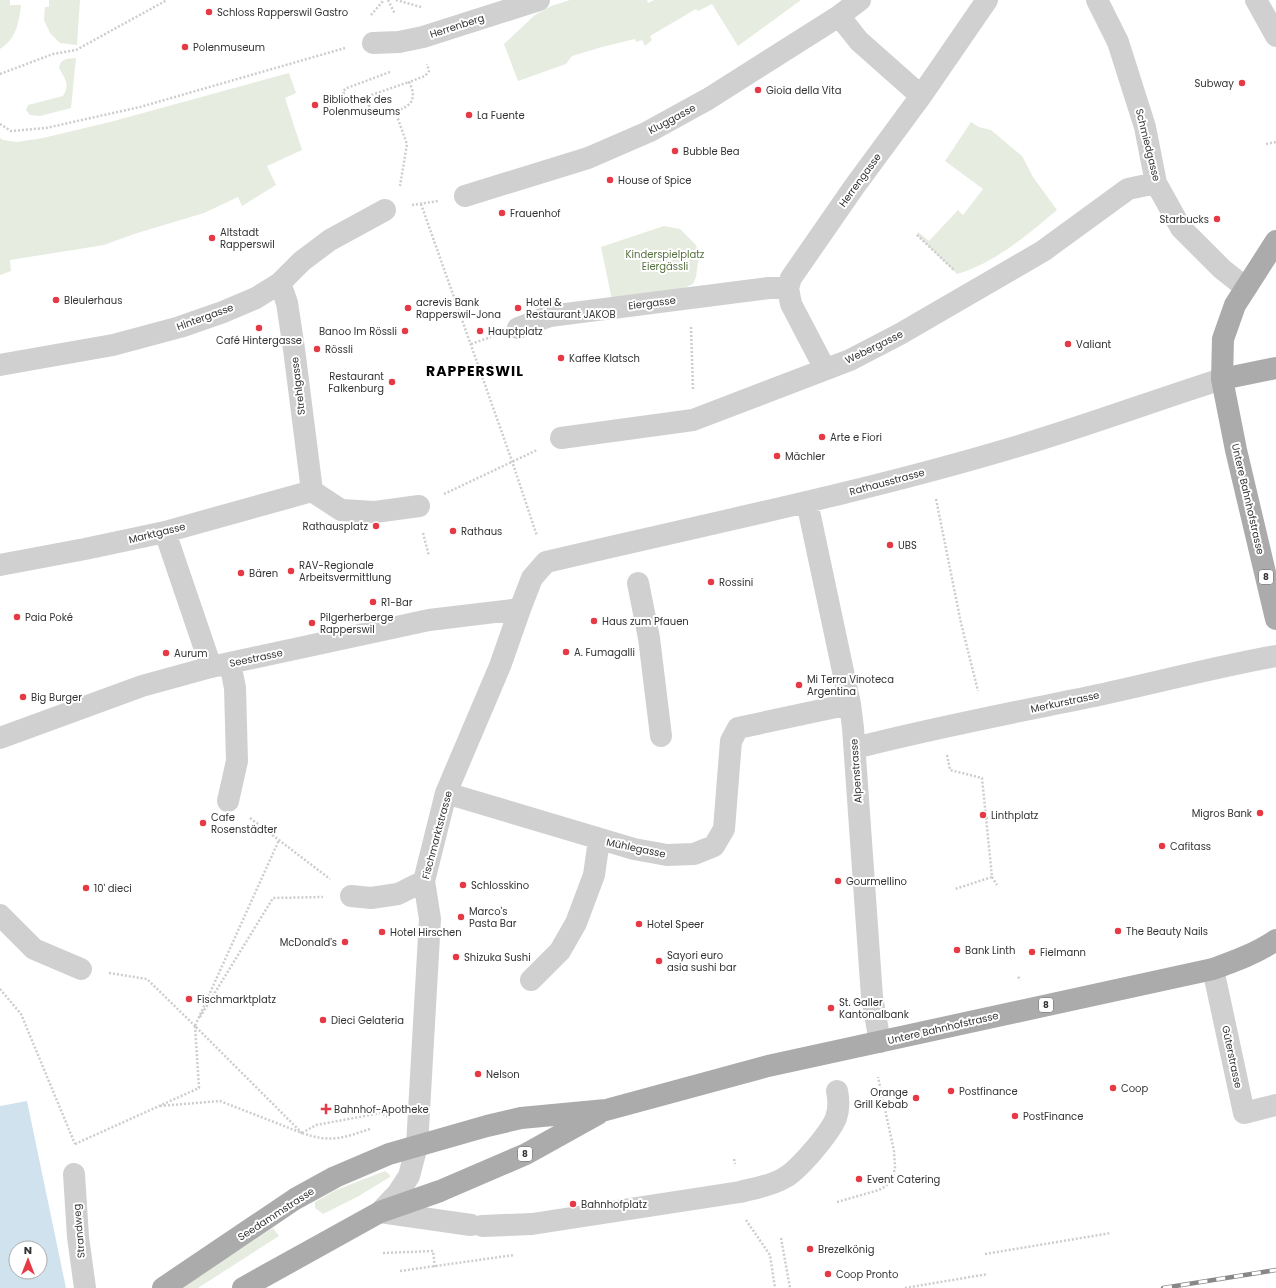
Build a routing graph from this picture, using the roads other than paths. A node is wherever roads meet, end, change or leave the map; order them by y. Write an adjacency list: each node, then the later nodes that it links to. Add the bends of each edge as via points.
1 (539, 0): 8 (street, Herrenberg, via 424,37 399,42)
2 (860, 0): 6 (street, Kluggasse)
3 (987, 0): 9 (street, Herrengasse)
4 (1098, 0): 10 (street, Schmiedgasse, via 1118,42 1145,127)
5 (1256, 0): 7 (street)
6 (839, 16): 9 (street, via 860,41); 11 (street, Kluggasse, via 708,100 648,132 588,158)
7 (1273, 22)
8 (373, 43)
9 (921, 96): 15 (street, Herrengasse, via 854,187 791,278)
10 (1156, 183): 16 (street, Schmiedgasse, via 1181,228 1222,269); 20 (street, Webergasse, via 1128,189 1043,251 973,293 850,360)
11 (465, 196)
12 (385, 210): 14 (street, Hintergasse, via 330,240 302,261)
13 (1276, 241): 16 (main road, Untere Bahnhofstrasse)
14 (280, 283): 18 (street, Hintergasse, via 256,298 180,327 113,345); 23 (street, Strehlgasse, via 287,303)
15 (788, 288): 17 (street, Eiergasse, via 769,288 550,316); 20 (street, via 791,304)
16 (1246, 288): 21 (main road, Untere Bahnhofstrasse, via 1235,304 1223,339)
17 (518, 328)
18 (0, 365)
19 (1276, 368): 21 (main road)
20 (825, 369): 22 (street, Webergasse, via 693,420)
21 (1222, 379): 24 (street, Rathausstrasse, via 1026,444); 31 (main road, Untere Bahnhofstrasse / 8)
22 (560, 438)
23 (312, 491): 25 (street, via 341,510 375,512); 26 (street, Marktgasse)
24 (807, 502): 27 (street, Rathausstrasse); 34 (street, Alpenstrasse)
25 (419, 506)
26 (165, 532): 28 (street, Marktgasse); 33 (street)
27 (546, 562): 30 (street, Fischmarktstrasse, via 532,578)
28 (0, 565)
29 (638, 584): 35 (street, via 649,638)
30 (520, 608): 33 (street, Seestrasse, via 429,620); 38 (street, Fischmarktstrasse, via 500,666)
31 (1276, 619)
32 (1276, 656): 37 (street, Merkurstrasse)
33 (221, 665): 36 (street, Seestrasse, via 142,686); 39 (street, via 234,688 237,761)
34 (850, 704): 37 (street, Alpenstrasse); 40 (street, Mühlegasse, via 738,728 731,741 724,829 714,846 694,854 667,855)
35 (661, 736)
36 (0, 738)
37 (855, 748): 48 (street, Alpenstrasse, via 872,997)
38 (446, 793): 40 (street, Mühlegasse); 41 (street, Fischmarktstrasse)
39 (228, 801)
40 (599, 840): 47 (street, via 594,875 576,923 560,951)
41 (424, 881): 42 (street, via 398,894 371,898); 53 (street, Fischmarktstrasse, via 430,919)
42 (351, 896)
43 (0, 915): 45 (street, via 34,950)
44 (1276, 940): 46 (main road, Untere Bahnhofstrasse / 8, via 1236,961)
45 (81, 969)
46 (1213, 969): 48 (main road, Untere Bahnhofstrasse / 8); 50 (street, Güterstrasse, via 1244,1113)
47 (531, 980)
48 (880, 1042): 51 (main road, Untere Bahnhofstrasse / 8, via 768,1066)
49 (837, 1091): 55 (street, via 839,1101 835,1119 804,1162 783,1179 761,1187 540,1223 476,1225)
50 (1276, 1105)
51 (606, 1110): 52 (main road, Untere Bahnhofstrasse / 8, via 521,1118); 55 (main road, Untere Bahnhofstrasse / 8, via 526,1154 440,1191)
52 (487, 1126): 53 (main road, Seedammstrasse / 8)
53 (417, 1146): 55 (street, Fischmarktstrasse, via 409,1176 398,1193); 57 (main road, Seedammstrasse / 8, via 389,1154 341,1174 294,1199)
54 (74, 1174): 56 (street, Strandweg, via 78,1237)
55 (380, 1212): 58 (main road, 8)
56 (85, 1288)
57 (163, 1288)
58 (243, 1288)

